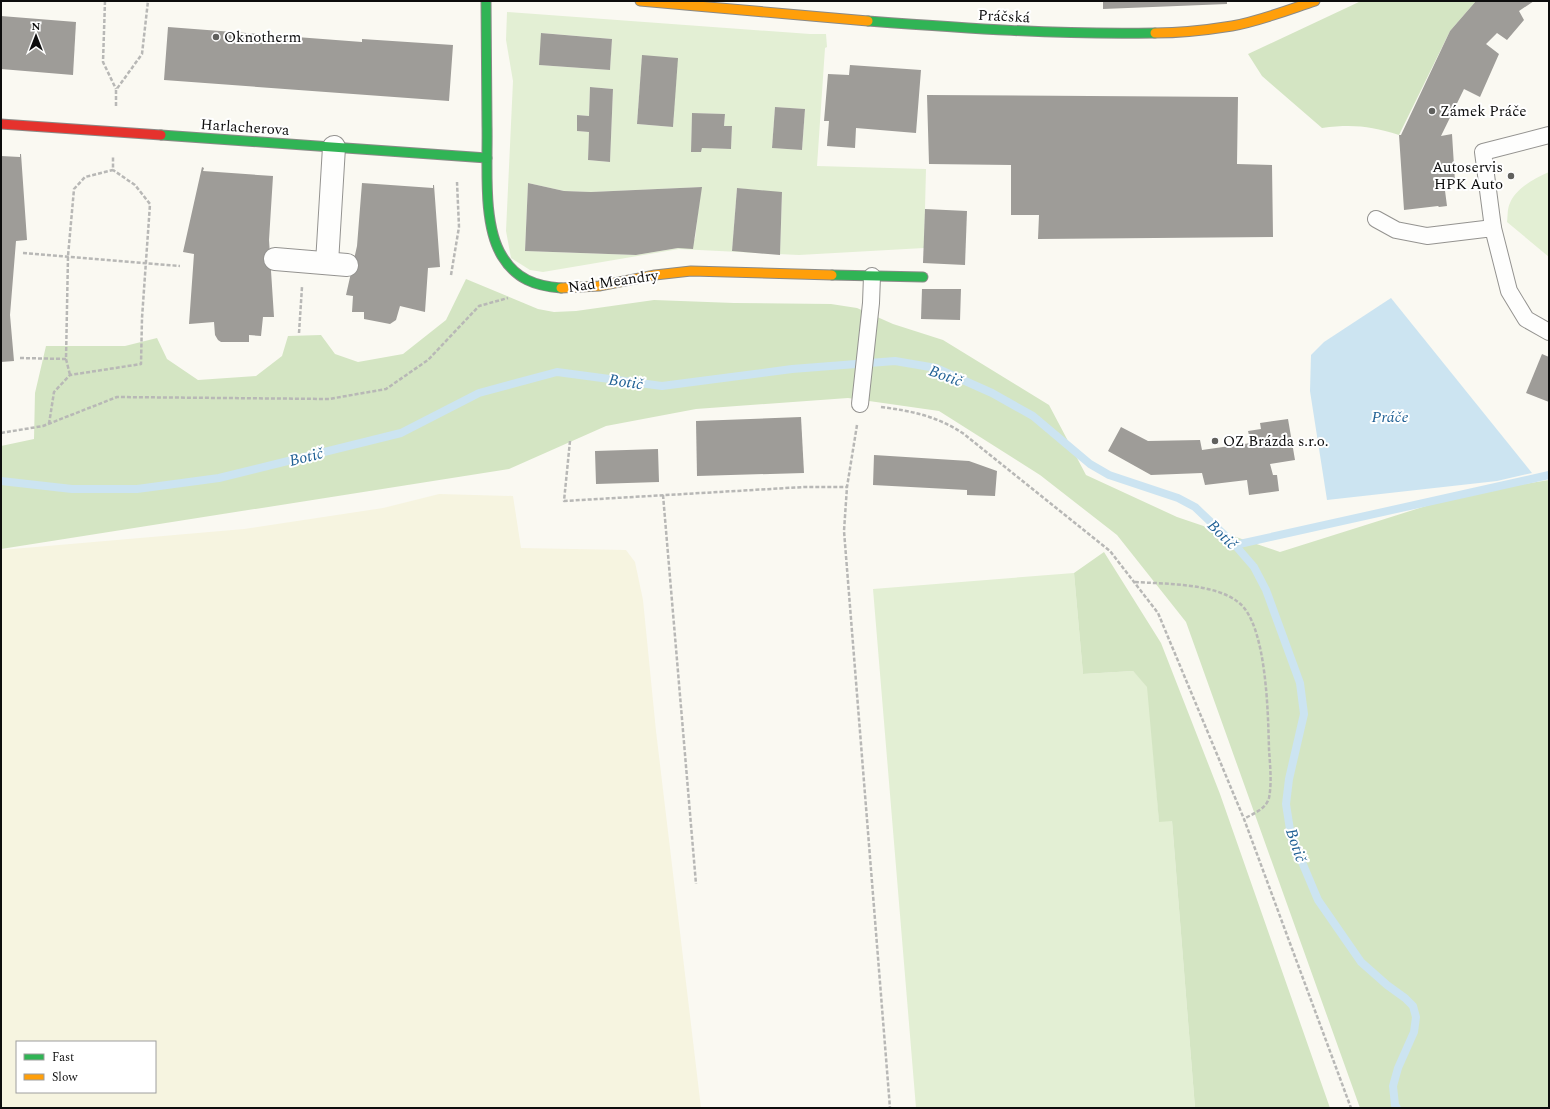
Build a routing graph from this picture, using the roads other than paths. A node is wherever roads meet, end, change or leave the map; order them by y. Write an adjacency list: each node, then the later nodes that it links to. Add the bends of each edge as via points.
1 (486, 1): 7 (street, Nad Meandry)
2 (640, 1): 3 (street, Práčská, via 979,29 1172,34 1232,26)
3 (1315, 1)
4 (1, 124): 6 (street, Harlacherova)
5 (1549, 135): 9 (lane, via 1483,152)
6 (334, 147): 7 (street, Harlacherova); 10 (street, via 337,264)
7 (487, 158): 11 (street, Nad Meandry, via 488,193 494,239 508,263 531,282 544,287 576,288 691,271)
8 (1376, 219): 9 (lane, via 1396,230 1427,236)
9 (1493, 228): 13 (lane, via 1509,291 1526,319)
10 (275, 259)
11 (872, 276): 12 (street, Nad Meandry); 14 (lane)
12 (923, 277)
13 (1549, 332)
14 (860, 400)

